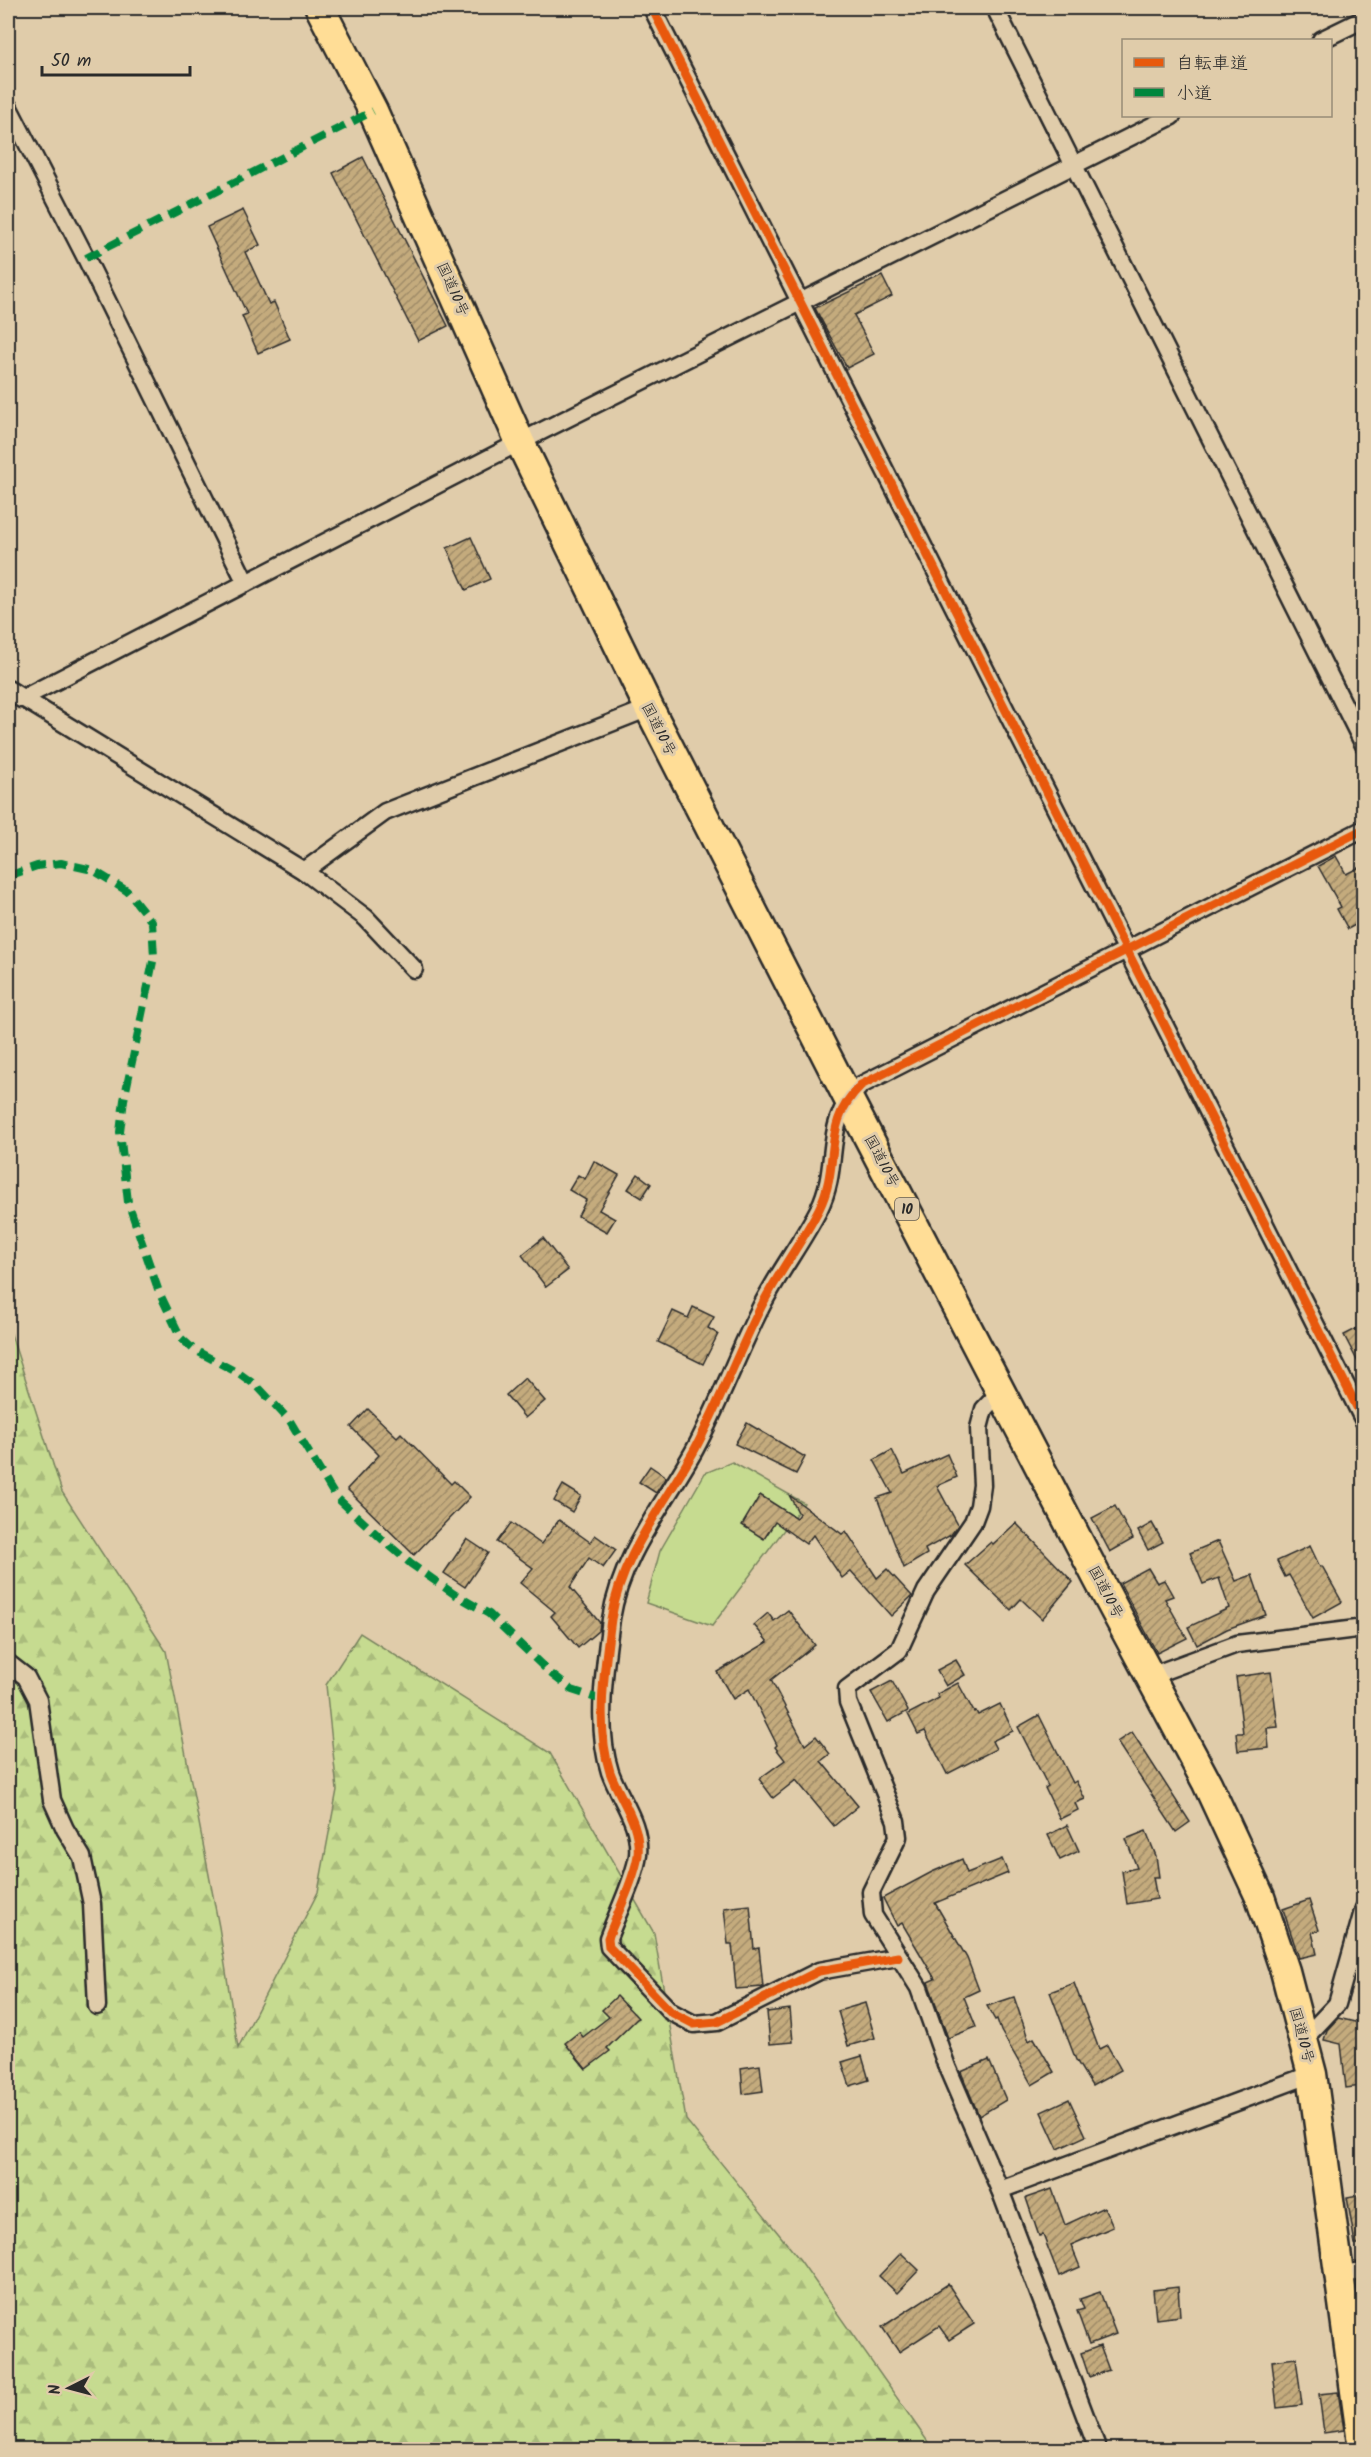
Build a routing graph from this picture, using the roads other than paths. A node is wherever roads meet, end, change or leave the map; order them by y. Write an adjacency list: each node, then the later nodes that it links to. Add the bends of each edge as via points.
1 (320, 8): 10 (highway, 国道10号 / 10, via 373,111)
2 (652, 8): 9 (street)
3 (995, 8): 8 (street)
4 (1364, 19): 5 (street)
5 (1323, 39)
6 (8, 106): 11 (street)
7 (1170, 117): 8 (street)
8 (1074, 165): 9 (street); 14 (street)
9 (802, 303): 10 (street); 17 (street)
10 (520, 442): 11 (street); 13 (highway, 国道10号 / 10)
11 (246, 583): 12 (street)
12 (14, 694): 16 (street)
13 (649, 708): 16 (street, via 385,812); 19 (highway, 国道10号 / 10)
14 (1364, 745)
15 (1364, 829): 17 (street)
16 (304, 871): 18 (street, via 366,918)
17 (1127, 950): 19 (street, via 861,1084); 21 (street)
18 (414, 969)
19 (848, 1098): 20 (highway, 国道10号 / 10); 26 (street, via 837,1120 830,1179 819,1208 763,1302 694,1449 657,1509 619,1589 602,1700 610,1772 637,1831 638,1855 608,1938 609,1947 671,2012 694,2024 717,2022 819,1971)
20 (1001, 1391): 24 (highway, 国道10号 / 10); 26 (street, via 984,1409 982,1418 981,1485 973,1522 926,1591 899,1650 847,1689 848,1702 896,1821 898,1837 870,1892 873,1915)
21 (1364, 1421)
22 (1364, 1629): 24 (street, via 1237,1644)
23 (8, 1663): 27 (street, via 26,1677 38,1700 52,1800 82,1857 92,1904)
24 (1150, 1676): 28 (highway, 国道10号 / 10, via 1207,1783 1260,1897)
25 (1364, 1908): 28 (street, via 1337,2004)
26 (898, 1957): 30 (street, via 919,1988 947,2067)
27 (98, 2006)
28 (1304, 2039): 29 (highway, 国道10号 / 10)
29 (1312, 2074): 30 (street); 31 (highway, 国道10号 / 10)
30 (1000, 2190): 32 (street)
31 (1352, 2272): 33 (highway, 国道10号 / 10)
32 (1098, 2450)
33 (1363, 2450)

